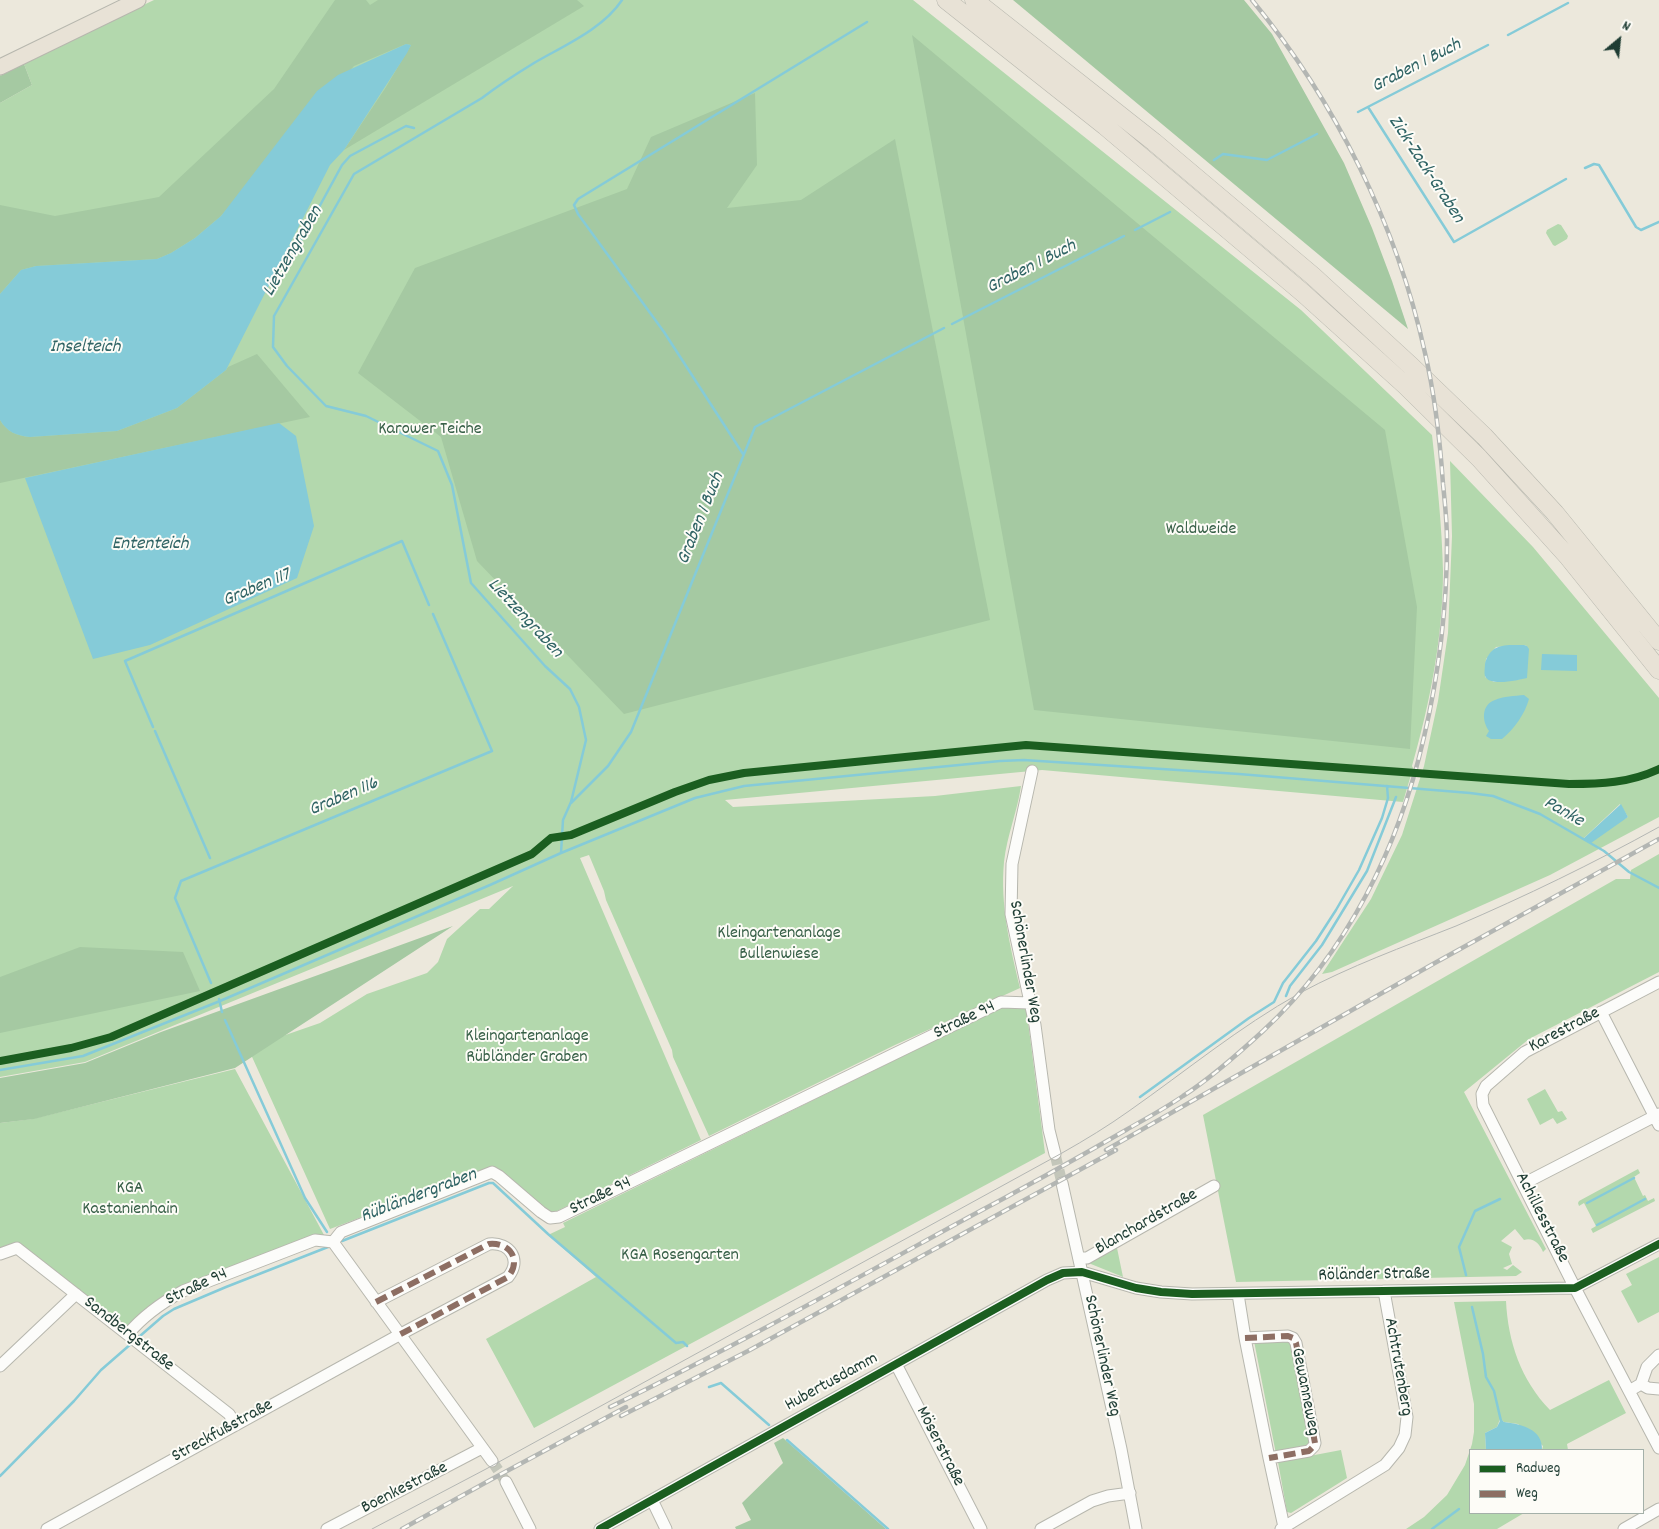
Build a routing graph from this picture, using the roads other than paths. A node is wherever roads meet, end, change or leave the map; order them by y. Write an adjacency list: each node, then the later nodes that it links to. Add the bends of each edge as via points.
1 (138, 0): 4 (main road)
2 (946, 0): 6 (highway, via 1136,152 1303,293 1406,386 1479,458 1569,558)
3 (974, 0): 5 (highway, via 1154,142 1313,276 1411,366 1484,436 1556,513)
4 (0, 67)
5 (1659, 641)
6 (1659, 670)
7 (1032, 771): 9 (street, Schönerlinder Weg, via 1012,864 1012,914)
8 (1659, 982): 10 (street, Karestraße)
9 (1030, 1003): 13 (street, Schönerlinder Weg); 17 (street, Straße 94, via 1002,1002 559,1217 550,1218 541,1212 492,1172 341,1232)
10 (1601, 1012): 11 (street, Karestraße, via 1525,1052 1486,1086); 12 (street)
11 (1482, 1094): 15 (street, Achillesstraße, via 1482,1105)
12 (1657, 1118): 15 (street)
13 (1055, 1154)
14 (1062, 1183): 20 (street, Schönerlinder Weg)
15 (1524, 1184): 22 (street, Achillesstraße)
16 (1214, 1186): 20 (street, Blanchardstraße, via 1087,1258)
17 (333, 1242): 26 (street); 27 (street, Straße 94, via 315,1240 183,1291)
18 (1659, 1244): 22 (street, Röländer Straße)
19 (0, 1254): 24 (street, Sandbergstraße, via 17,1248)
20 (1079, 1258): 21 (street, Schönerlinder Weg)
21 (1082, 1272): 25 (street, Röländer Straße, via 1161,1292); 31 (street, Hubertusdamm, via 1058,1275); 42 (street, Schönerlinder Weg)
22 (1575, 1288): 23 (street, Röländer Straße); 35 (street, Achillesstraße)
23 (1384, 1291): 25 (street, Röländer Straße); 45 (street, Achtrutenberg, via 1407,1418 1405,1435 1385,1465)
24 (76, 1294): 27 (street, Sandbergstraße); 32 (street)
25 (1238, 1294): 29 (street)
26 (376, 1302): 28 (street); 28 (street, Streckfußstraße, via 489,1244 500,1244 512,1253 514,1264 508,1277)
27 (128, 1334): 36 (street, Sandbergstraße, via 229,1414)
28 (399, 1334): 36 (street, Streckfußstraße); 37 (street)
29 (1245, 1338): 39 (street); 39 (street, Gewanneweg, via 1288,1336 1296,1342 1315,1443 1309,1451)
30 (1659, 1355): 33 (street, via 1647,1367)
31 (896, 1364): 43 (street, Hubertusdamm); 51 (street, Möserstraße)
32 (0, 1366)
33 (1641, 1384): 34 (street); 35 (street)
34 (1659, 1389)
35 (1629, 1390): 38 (street, Achillesstraße)
36 (236, 1425): 46 (street, Streckfußstraße)
37 (482, 1448): 40 (street); 47 (street, Boenkestraße)
38 (1659, 1448)
39 (1269, 1458): 45 (street)
40 (492, 1460)
41 (506, 1482): 48 (street)
42 (1130, 1493): 52 (street, via 1092,1501); 53 (street, Schönerlinder Weg)
43 (652, 1500): 49 (street, Hubertusdamm); 50 (street)
44 (1659, 1509): 54 (street)
45 (1283, 1528)
46 (47, 1529)
47 (327, 1529)
48 (530, 1529)
49 (600, 1529)
50 (666, 1529)
51 (981, 1529)
52 (1041, 1529)
53 (1136, 1529)
54 (1624, 1529)

